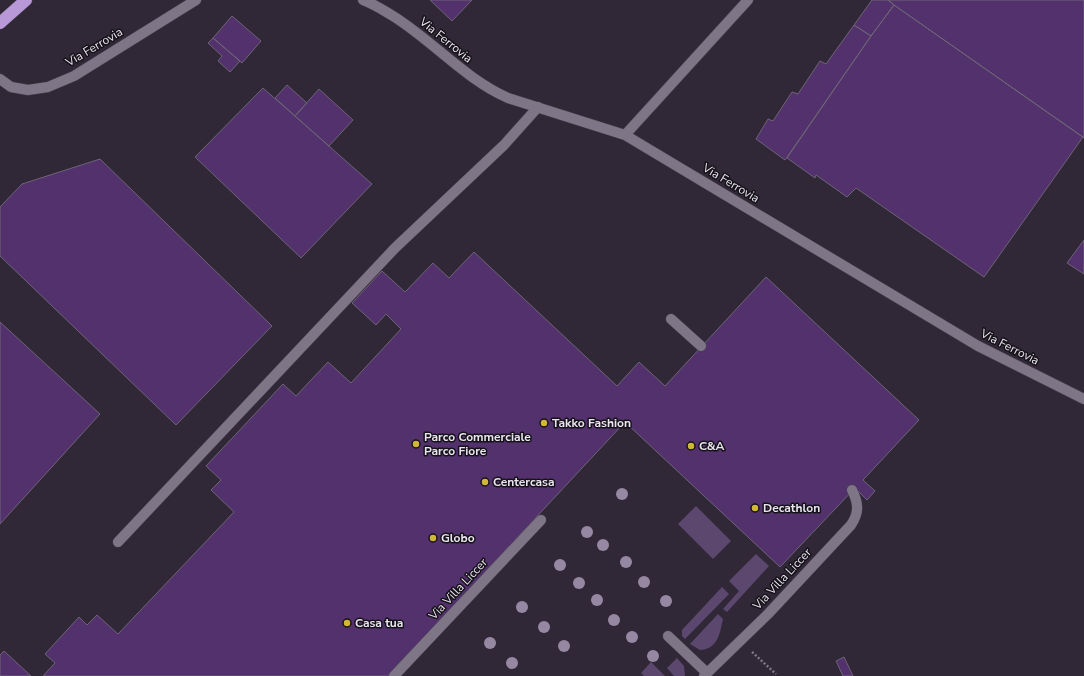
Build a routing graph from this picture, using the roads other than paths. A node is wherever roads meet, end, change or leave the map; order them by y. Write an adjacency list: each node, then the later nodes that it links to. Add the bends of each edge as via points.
1 (26, 0): 5 (highway)
2 (196, 0): 6 (street, Via Ferrovia, via 74,76 48,87 28,90 11,87)
3 (363, 0): 7 (street, Via Ferrovia, via 410,27 491,91)
4 (748, 0): 8 (street)
5 (0, 24)
6 (0, 79)
7 (538, 108): 8 (street, Via Ferrovia); 14 (street, via 504,145 395,248)
8 (625, 135): 11 (street, Via Ferrovia, via 978,346)
9 (671, 319): 10 (street)
10 (701, 346)
11 (1084, 399)
12 (852, 490): 16 (street, Via Villa Liccer, via 857,508 856,516 850,525 768,614)
13 (541, 520): 17 (street, Via Villa Liccer)
14 (118, 542)
15 (668, 636): 16 (street)
16 (706, 674)
17 (394, 676)

